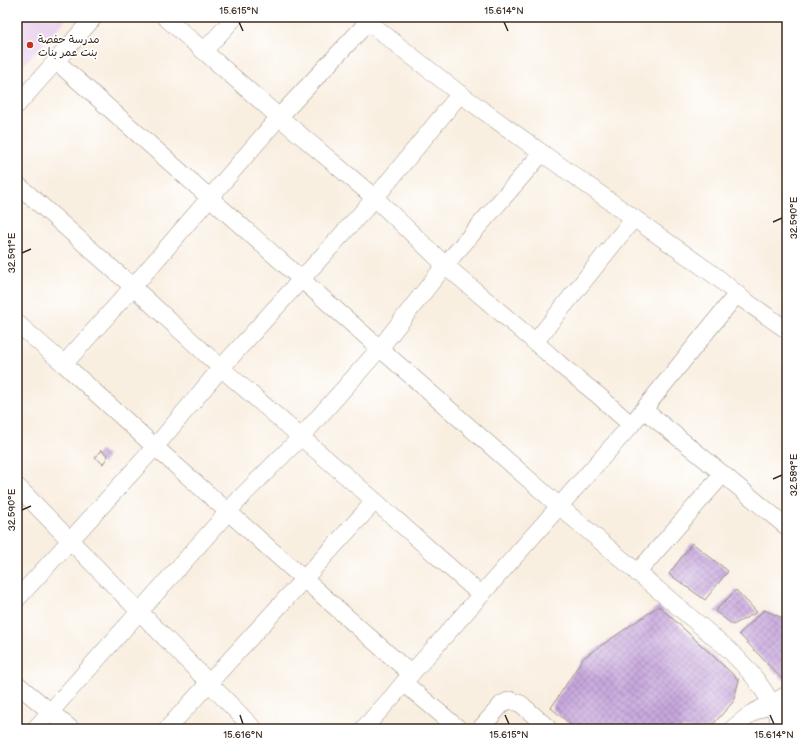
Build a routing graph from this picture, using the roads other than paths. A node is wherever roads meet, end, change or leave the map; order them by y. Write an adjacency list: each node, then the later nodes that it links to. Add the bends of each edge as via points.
1 (94, 17): 6 (street)
2 (165, 17): 5 (street)
3 (235, 17): 5 (street)
4 (365, 19): 7 (street); 9 (street)
5 (204, 51): 9 (street)
6 (56, 61): 8 (street); 12 (street)
7 (460, 94): 10 (street); 13 (street)
8 (17, 105)
9 (279, 117): 12 (street); 13 (street)
10 (542, 154): 14 (street); 15 (street)
11 (17, 184): 17 (street)
12 (210, 198): 16 (street); 17 (street)
13 (375, 198): 15 (street); 16 (street)
14 (634, 218): 18 (street); 21 (street)
15 (445, 265): 21 (street); 22 (street)
16 (301, 279): 22 (street); 24 (street)
17 (134, 287): 23 (street); 24 (street)
18 (737, 294): 20 (street); 25 (street)
19 (17, 323): 23 (street)
20 (787, 330)
21 (535, 342): 26 (street)
22 (380, 348): 27 (street); 32 (street)
23 (64, 364): 28 (street)
24 (221, 368): 27 (street); 28 (street)
25 (644, 410): 26 (street); 29 (street)
26 (631, 425): 32 (street)
27 (301, 437): 31 (street); 33 (street)
28 (155, 447): 33 (street); 35 (street)
29 (723, 474): 34 (street); 36 (street)
30 (17, 486): 35 (street)
31 (375, 501): 37 (street); 38 (street)
32 (559, 506): 36 (street); 38 (street)
33 (228, 512): 37 (street); 40 (street)
34 (787, 527)
35 (71, 541): 39 (street); 40 (street)
36 (637, 573): 45 (street, via 744,664)
37 (303, 579): 41 (street); 42 (street)
38 (481, 595): 41 (street)
39 (17, 599)
40 (140, 612): 42 (street); 46 (street)
41 (408, 679): 51 (street); 52 (street)
42 (209, 682): 49 (street); 50 (street)
43 (17, 684): 46 (street)
44 (787, 695): 45 (street)
45 (772, 703): 55 (street); 56 (street)
46 (50, 712): 47 (street); 48 (street)
47 (35, 729)
48 (71, 729)
49 (167, 729)
50 (254, 729)
51 (363, 729)
52 (458, 729)
53 (480, 729): 54 (street, via 502,704 510,700 521,704)
54 (548, 729)
55 (732, 729)
56 (782, 729)

